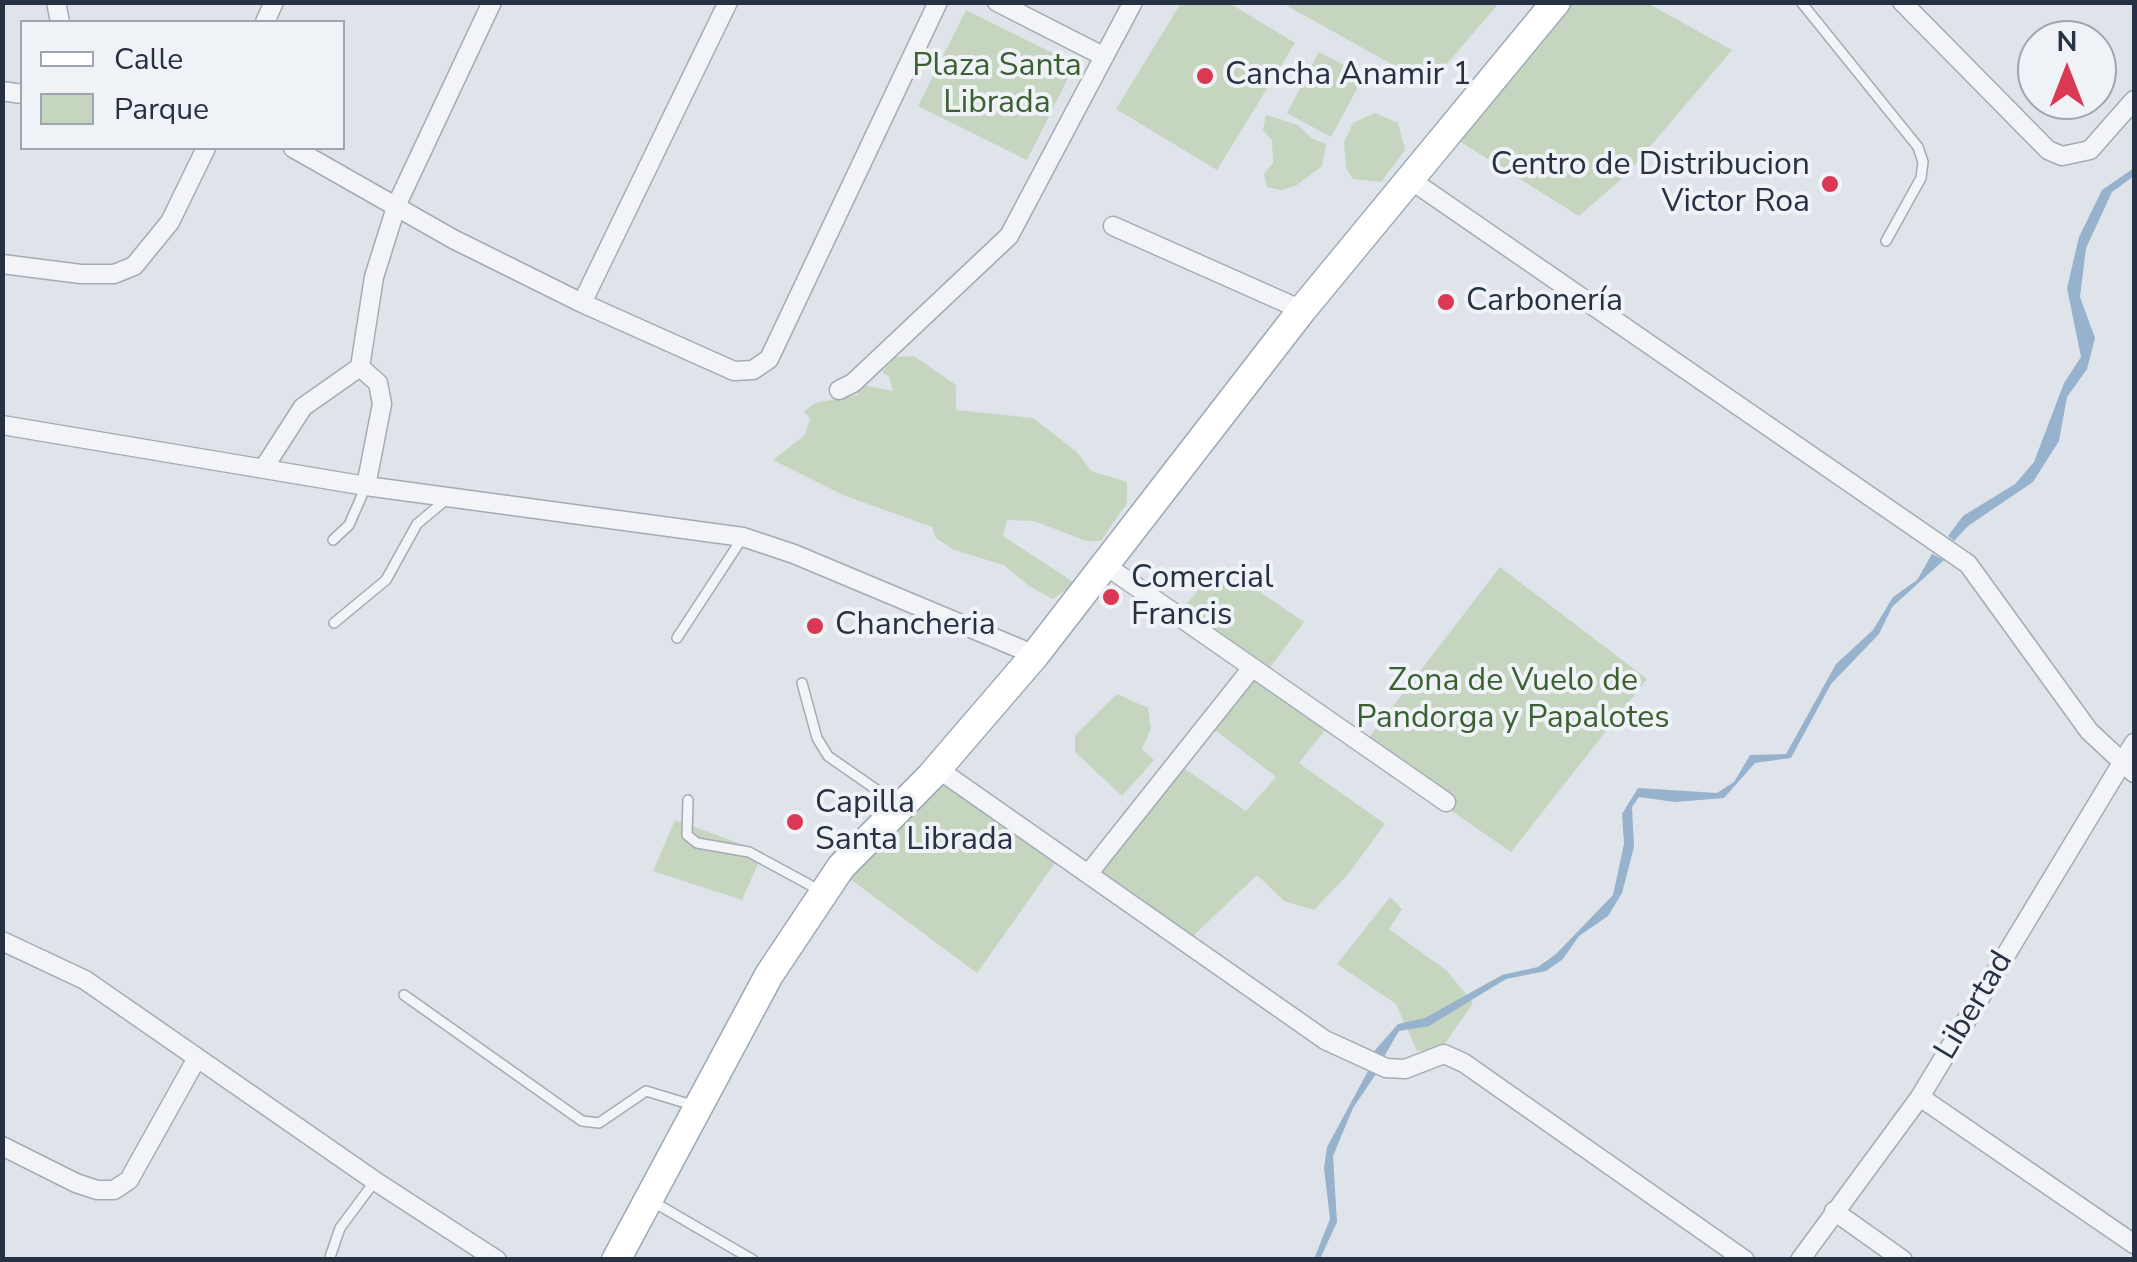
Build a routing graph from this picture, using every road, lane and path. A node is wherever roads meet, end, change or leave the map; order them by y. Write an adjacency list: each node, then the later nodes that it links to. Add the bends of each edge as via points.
1 (492, 2): 14 (street)
2 (728, 2): 18 (street)
3 (938, 2): 18 (street, via 769,359 753,370 734,371)
4 (997, 2): 9 (street)
5 (1133, 2): 9 (street)
6 (1556, 2): 13 (main road)
7 (1801, 2): 16 (lane, via 1918,147 1922,178)
8 (1902, 2): 10 (street, via 2048,150 2062,156 2090,150)
9 (1103, 56): 21 (street, via 1009,236 854,383)
10 (2134, 100)
11 (205, 150): 17 (street, via 170,222 134,266 81,274)
12 (297, 150): 14 (street)
13 (1408, 178): 19 (main road); 35 (street, via 1968,564 2089,731)
14 (397, 204): 18 (street, via 452,240); 20 (street, via 374,277)
15 (1113, 226): 19 (street)
16 (1886, 241)
17 (2, 264)
18 (582, 303)
19 (1302, 310): 28 (main road)
20 (360, 367): 23 (street, via 303,406); 24 (street, via 378,383 382,404)
21 (838, 390)
22 (2, 425): 23 (street)
23 (265, 466): 24 (street)
24 (366, 486): 25 (street); 27 (lane)
25 (450, 496): 26 (street); 29 (lane, via 417,524 386,580)
26 (743, 537): 30 (lane); 31 (street)
27 (333, 540)
28 (1105, 564): 31 (main road); 32 (street)
29 (334, 623)
30 (677, 638)
31 (1035, 655): 36 (main road)
32 (1250, 669): 38 (street); 40 (street)
33 (802, 682): 39 (lane, via 828,756)
34 (2134, 742): 35 (street, Libertad)
35 (2128, 768): 45 (street, Libertad)
36 (938, 769): 39 (main road); 40 (street)
37 (688, 800): 41 (lane, via 686,835 697,843 750,852)
38 (1446, 802)
39 (900, 805): 41 (main road)
40 (1088, 874): 56 (street, via 1362,1060 1405,1068 1444,1054 1464,1063)
41 (824, 892): 46 (main road, via 769,974)
42 (2, 941): 44 (street, via 85,980)
43 (404, 995): 46 (lane, via 582,1121 599,1123 646,1091)
44 (196, 1058): 47 (street, via 130,1180 114,1190 76,1183); 48 (street)
45 (1920, 1097): 50 (street, Libertad); 51 (street)
46 (699, 1108): 49 (main road)
47 (2, 1146)
48 (374, 1181): 52 (lane, via 340,1228); 53 (street)
49 (648, 1199): 54 (main road); 55 (lane)
50 (1834, 1211): 57 (street, Libertad); 58 (street)
51 (2134, 1244)
52 (329, 1260)
53 (497, 1260)
54 (616, 1260)
55 (754, 1260)
56 (1744, 1260)
57 (1800, 1260)
58 (1903, 1260)

